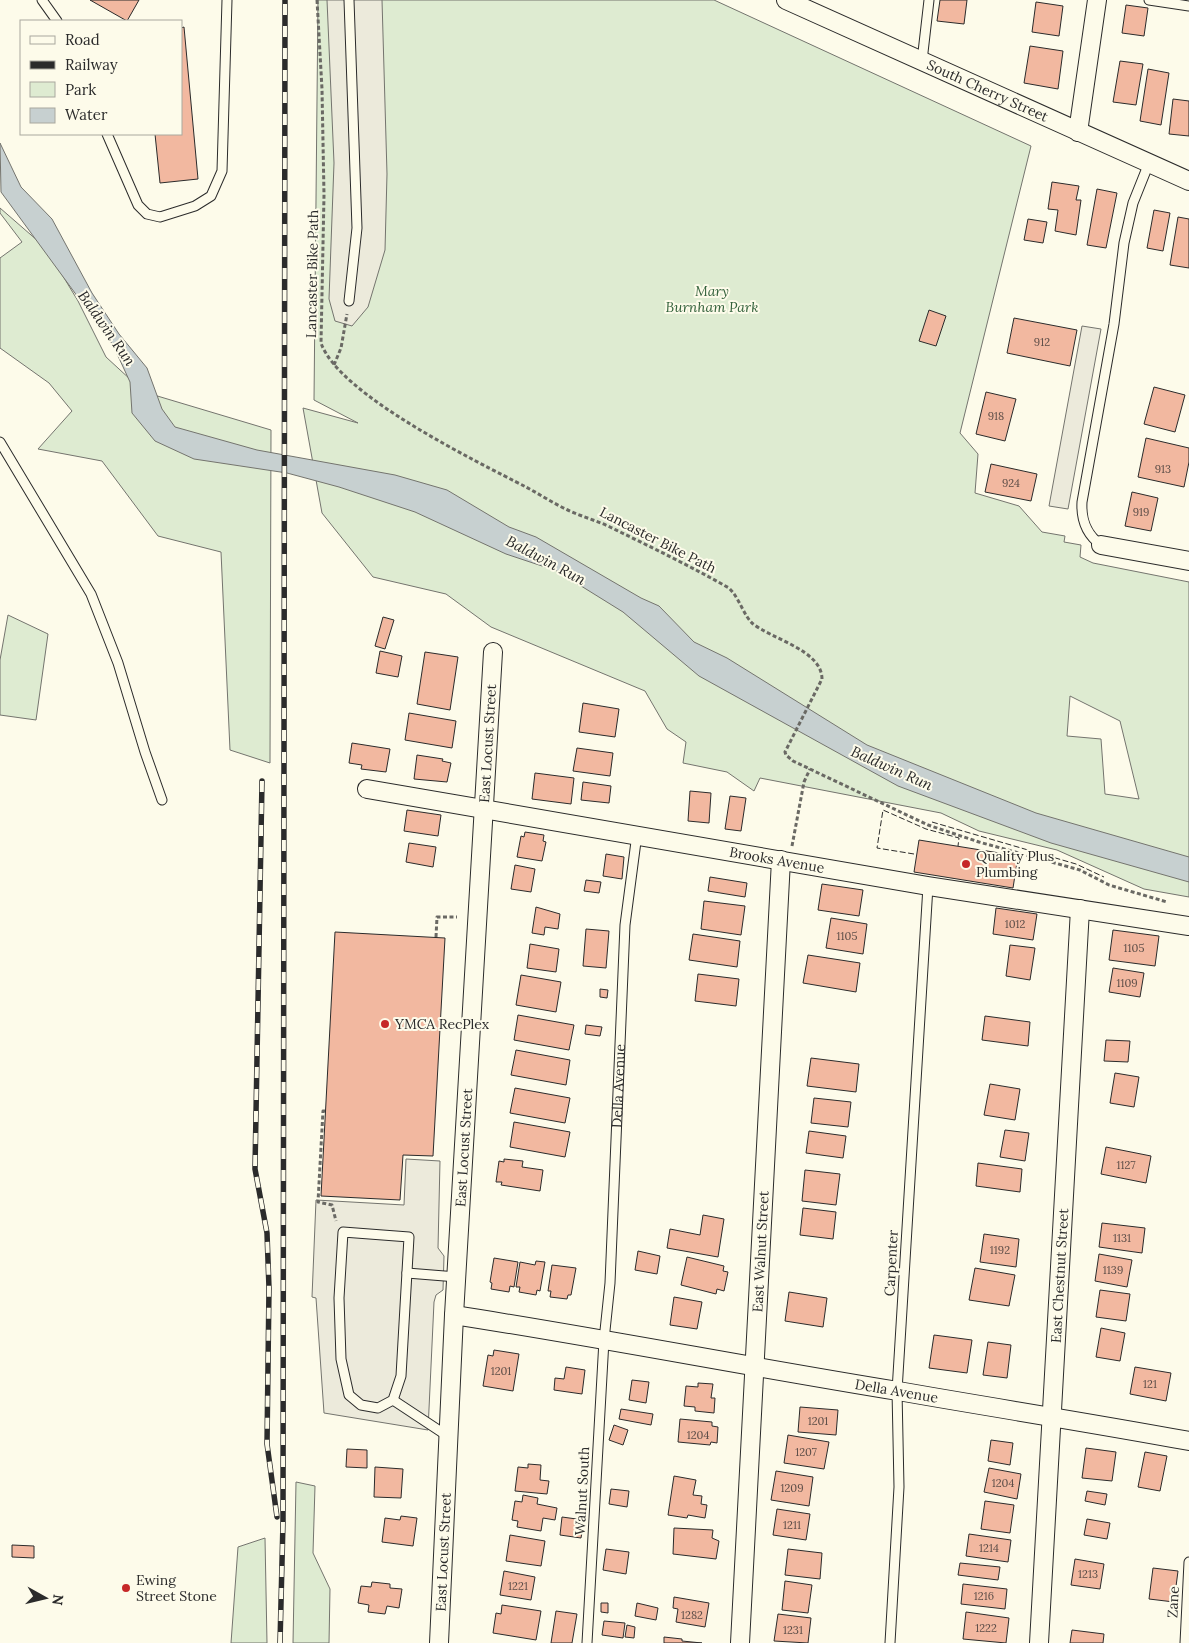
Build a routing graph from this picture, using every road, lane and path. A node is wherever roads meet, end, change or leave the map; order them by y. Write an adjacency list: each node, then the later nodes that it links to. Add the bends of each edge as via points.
1 (42, 0): 10 (lane)
2 (227, 0): 13 (lane, via 222,171 211,196 196,206 160,217 147,214 138,205)
3 (317, 0): 17 (path, Lancaster Bike Path, via 324,195 321,343 324,353)
4 (350, 0): 16 (lane, via 357,228)
5 (786, 0): 11 (street, South Cherry Street)
6 (929, 0): 11 (lane)
7 (1097, 0): 12 (street)
8 (1149, 0): 9 (lane)
9 (1189, 6)
10 (56, 20)
11 (922, 61): 12 (street, South Cherry Street)
12 (1078, 132): 14 (street, South Cherry Street)
13 (107, 135)
14 (1149, 163): 15 (street, South Cherry Street); 19 (lane, via 1133,203 1124,244 1114,324 1082,502 1083,522 1093,539)
15 (1189, 181)
16 (349, 301): 17 (path, via 341,348)
17 (334, 365): 22 (path, Lancaster Bike Path, via 388,409 459,453 729,588 751,622 804,653 822,672 819,687 785,752 788,758)
18 (0, 442): 24 (lane, via 91,594 118,663)
19 (1101, 545): 20 (street)
20 (1189, 561)
21 (493, 652): 25 (street, East Locust Street)
22 (810, 769): 27 (path, via 804,782); 29 (path, Lancaster Bike Path, via 928,825 1080,870 1109,885)
23 (367, 788): 25 (street, Brooks Avenue)
24 (162, 800)
25 (482, 808): 26 (street, Brooks Avenue); 37 (street, East Locust Street)
26 (637, 834): 27 (street, Brooks Avenue); 39 (lane, Della Avenue, via 625,925 610,1274)
27 (786, 861): 28 (street, Brooks Avenue); 40 (street, East Walnut Street)
28 (928, 886): 30 (street, Brooks Avenue); 41 (lane, Carpenter)
29 (1173, 903)
30 (1080, 909): 32 (street, Brooks Avenue); 43 (street, East Chestnut Street)
31 (457, 917): 33 (path, via 437,917)
32 (1189, 926)
33 (436, 937)
34 (326, 1111): 35 (path, via 323,1110 318,1202 332,1205)
35 (342, 1232): 36 (lane, via 409,1237); 42 (lane, via 341,1359 349,1395 361,1405 378,1408)
36 (407, 1273): 37 (lane); 42 (lane, via 401,1376)
37 (457, 1276): 38 (street, East Locust Street)
38 (454, 1315): 39 (street, Della Avenue); 44 (street, East Locust Street)
39 (604, 1340): 40 (street, Della Avenue); 48 (lane, Walnut South)
40 (754, 1365): 41 (street, Della Avenue); 49 (street, East Walnut Street)
41 (897, 1391): 43 (street, Della Avenue); 50 (lane, Carpenter, via 898,1487)
42 (393, 1400): 44 (lane)
43 (1052, 1415): 45 (street, Della Avenue); 51 (street, East Chestnut Street)
44 (449, 1437): 47 (street, East Locust Street)
45 (1189, 1441)
46 (1189, 1562): 52 (lane, Zane)
47 (439, 1643)
48 (587, 1643)
49 (740, 1643)
50 (890, 1643)
51 (1039, 1643)
52 (1185, 1643)

